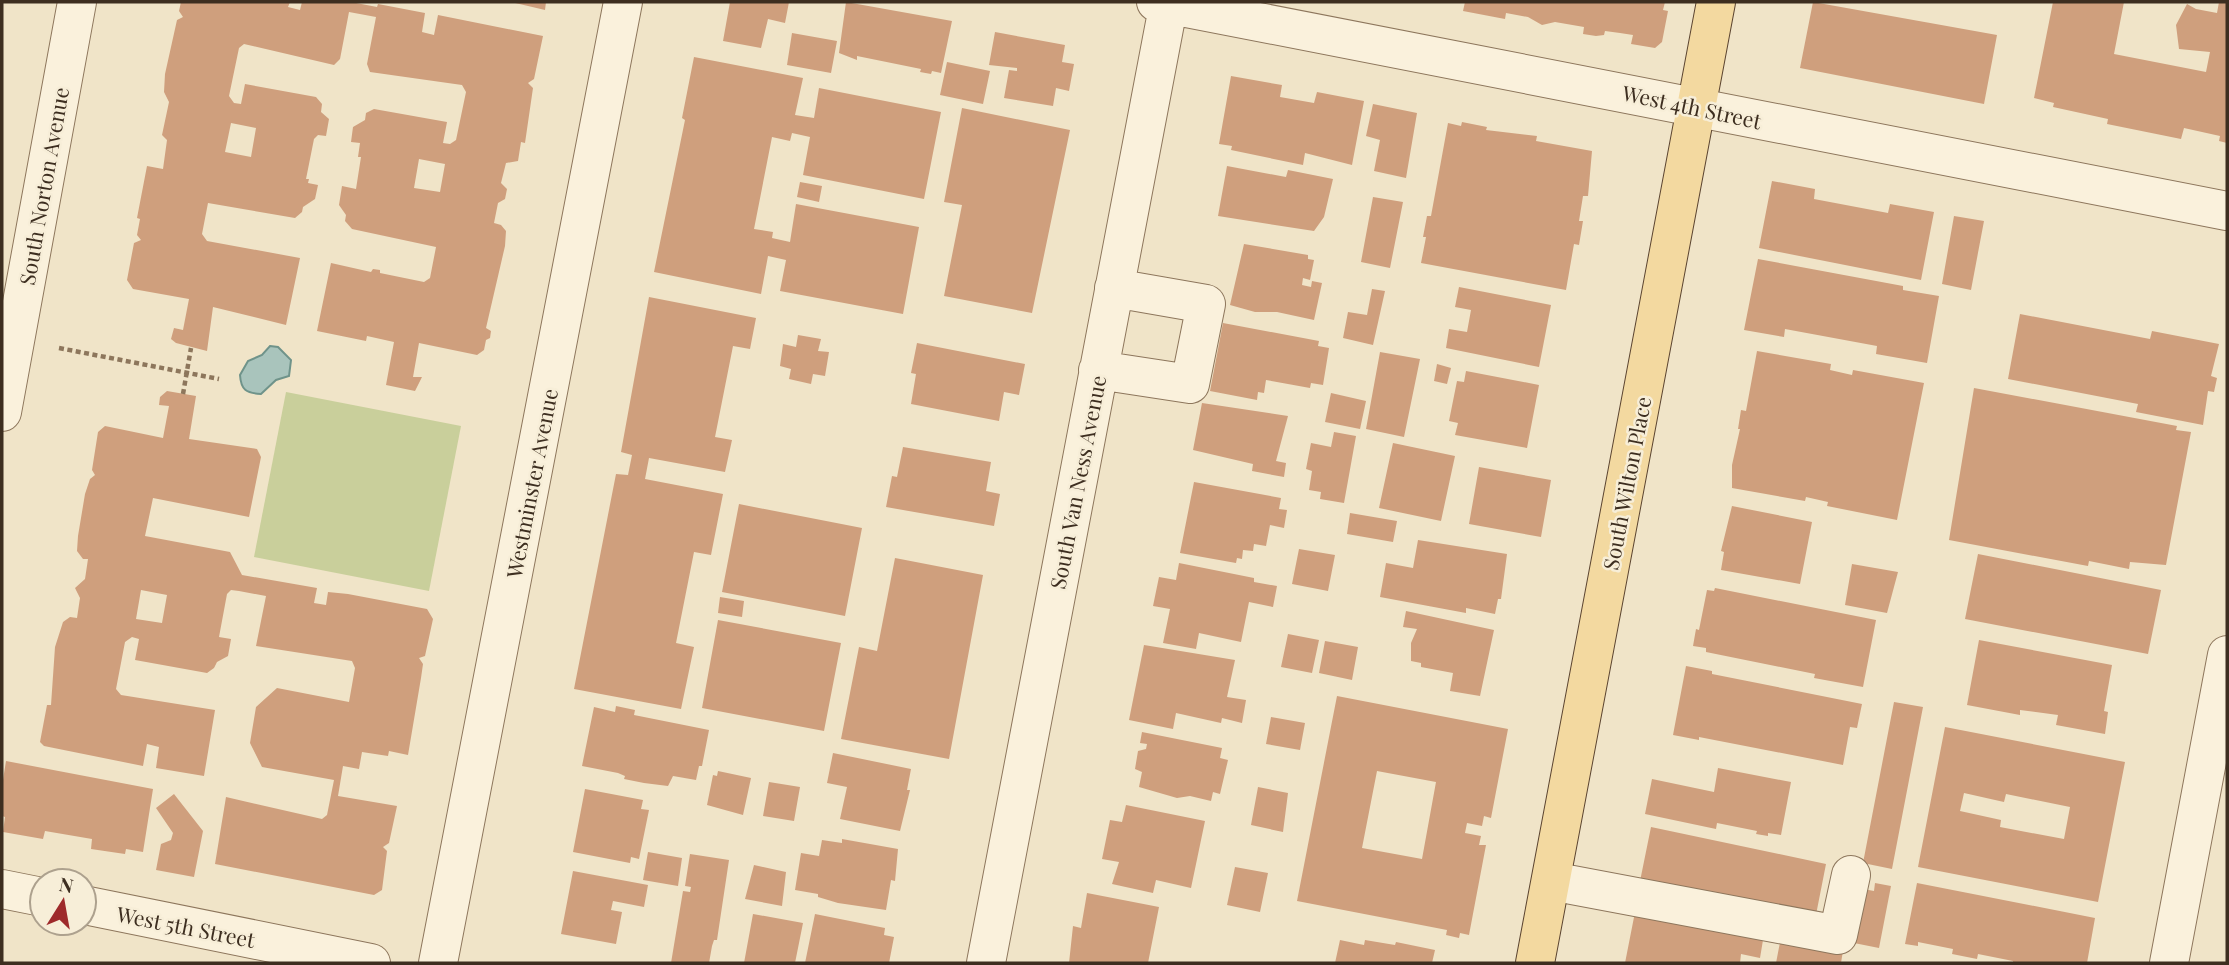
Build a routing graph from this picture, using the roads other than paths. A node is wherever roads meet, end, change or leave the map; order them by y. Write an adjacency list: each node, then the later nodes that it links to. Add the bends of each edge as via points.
1 (77, 2): 9 (street, South Norton Avenue)
2 (623, 2): 17 (street, Westminster Avenue)
3 (1716, 2): 5 (main road, South Wilton Place)
4 (1164, 3): 5 (street, West 4th Street); 7 (street, South Van Ness Avenue)
5 (1697, 106): 6 (street, West 4th Street); 12 (main road, South Wilton Place)
6 (2227, 211)
7 (1114, 288): 8 (street, South Van Ness Avenue); 8 (street, via 1206,304 1190,384)
8 (1098, 370): 18 (street, South Van Ness Avenue)
9 (2, 408)
10 (2226, 668): 20 (street)
11 (1851, 875): 12 (street, via 1838,935)
12 (1551, 881): 19 (main road, South Wilton Place)
13 (3, 894): 14 (street)
14 (28, 896)
15 (98, 908): 16 (street, West 5th Street)
16 (371, 963)
17 (438, 963)
18 (986, 963)
19 (1535, 963)
20 (2169, 963)

